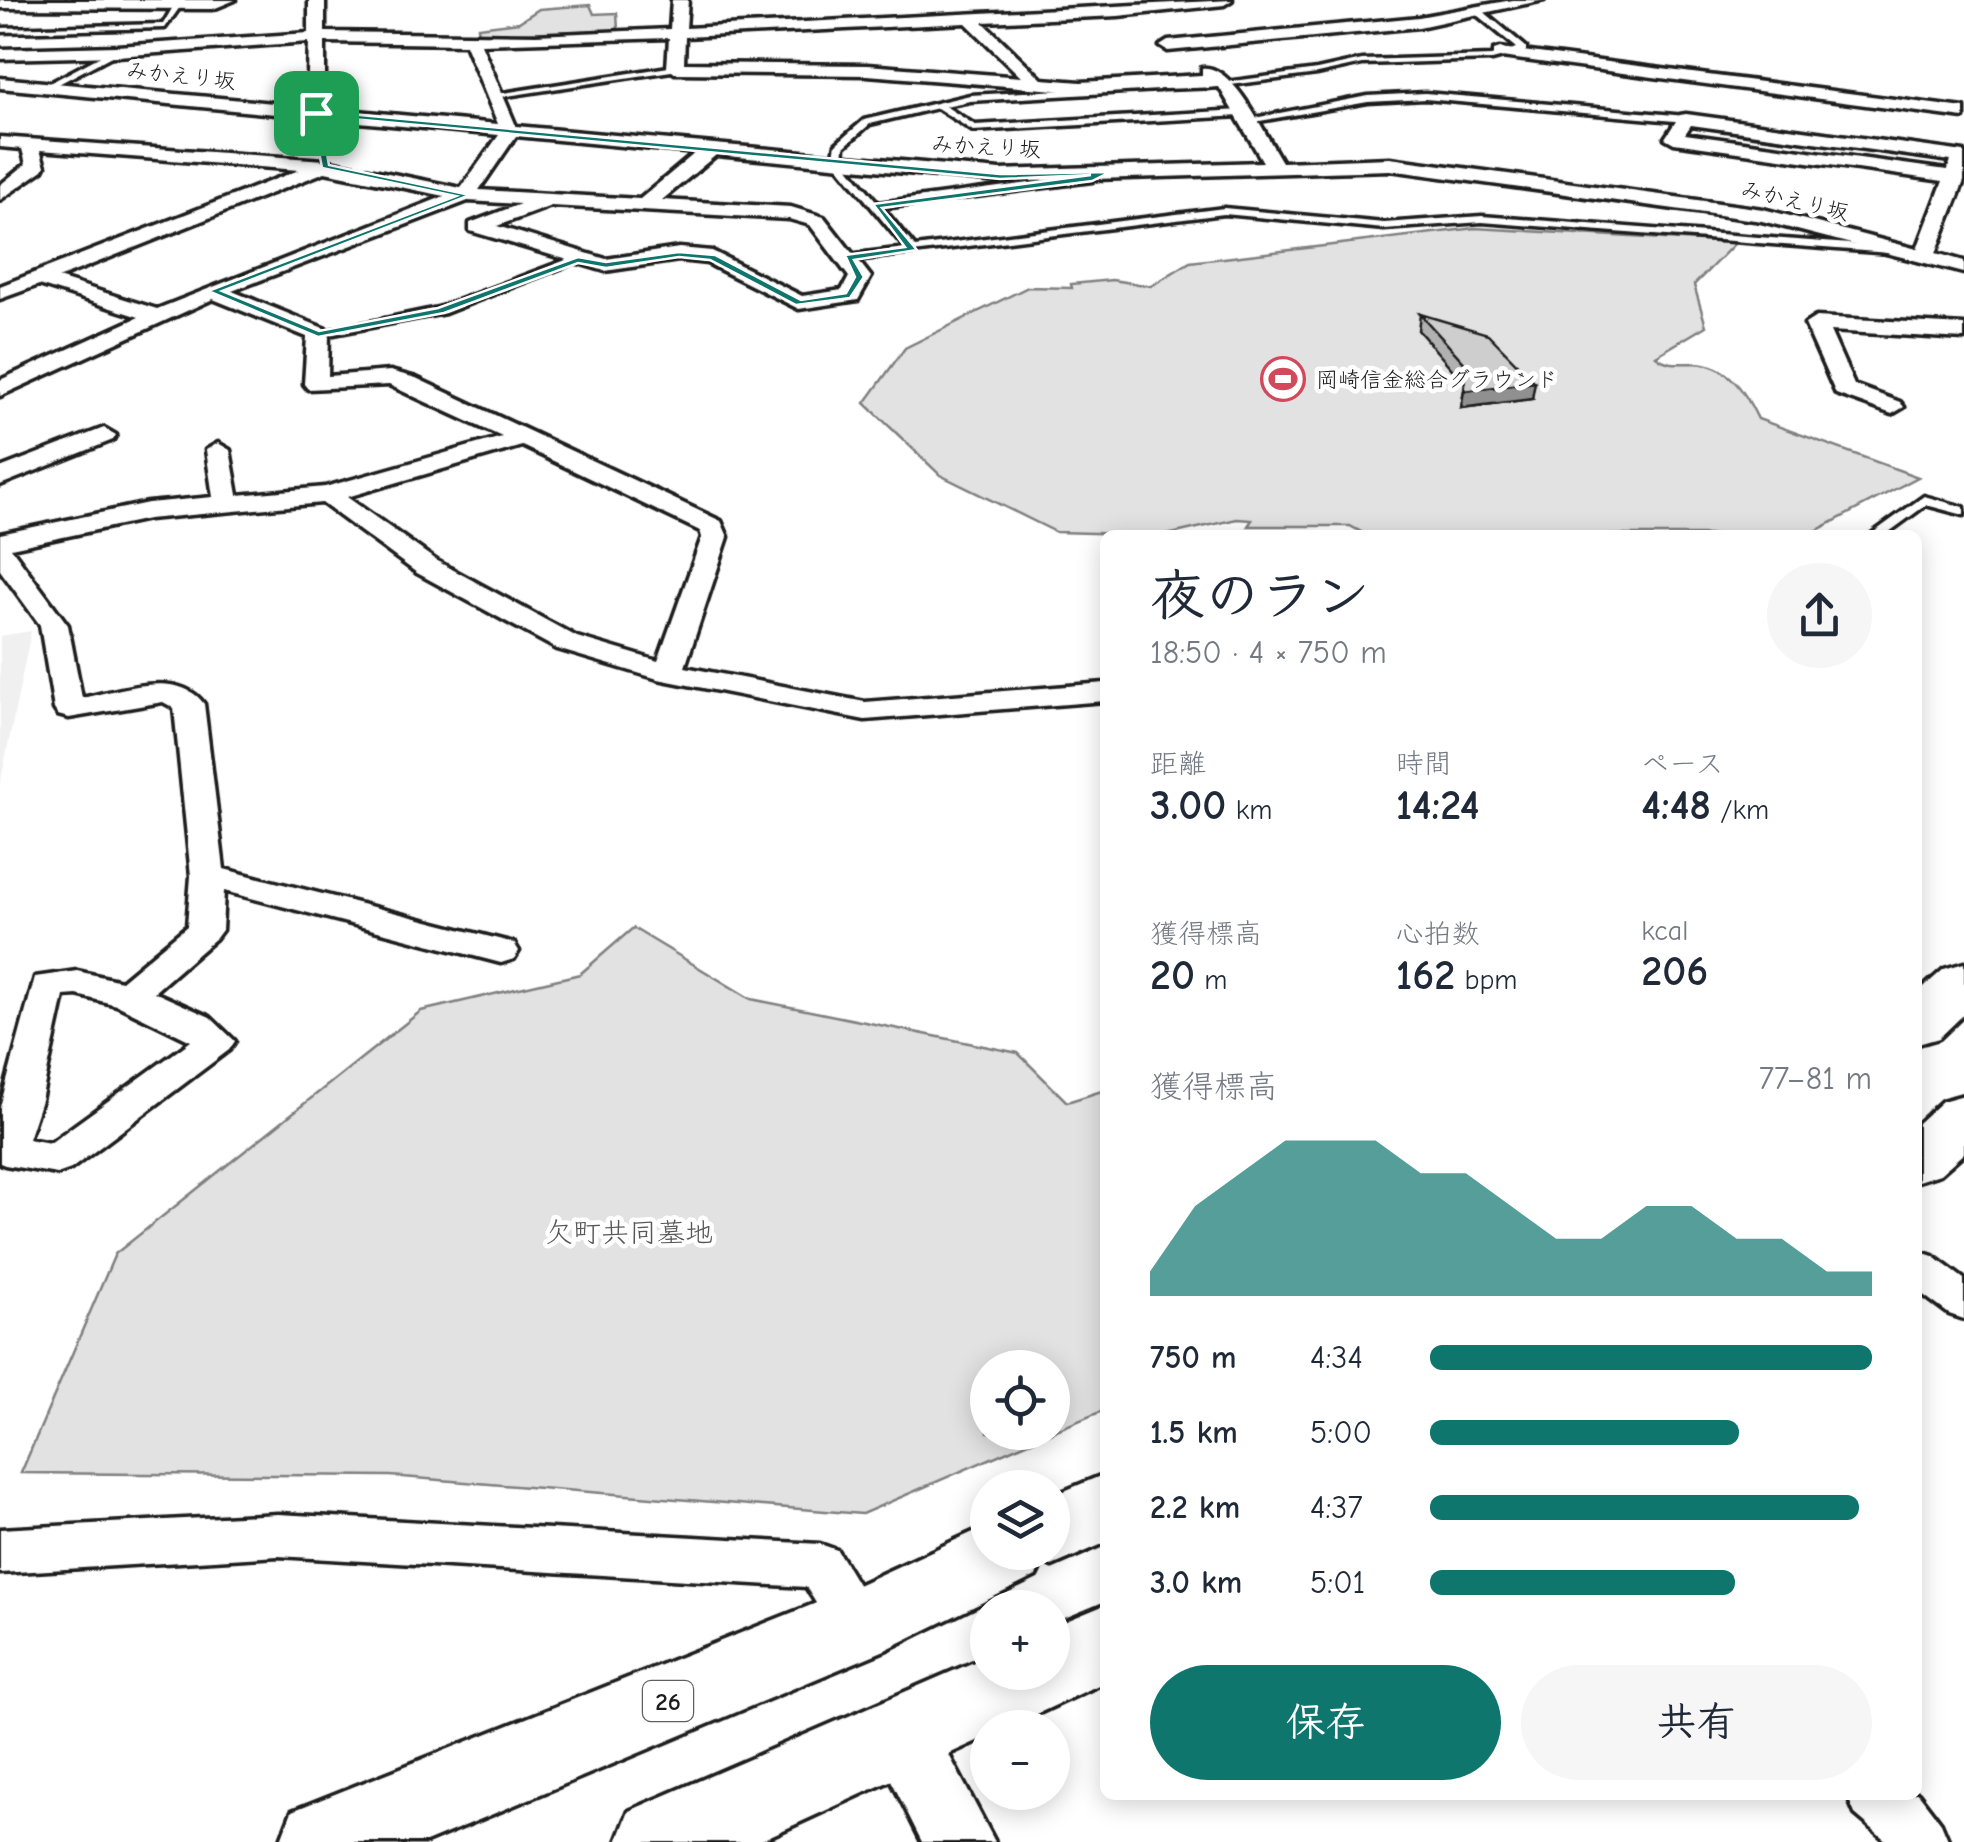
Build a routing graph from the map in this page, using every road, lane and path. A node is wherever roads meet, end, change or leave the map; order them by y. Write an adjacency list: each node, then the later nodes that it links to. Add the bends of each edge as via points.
1 (227, 0): 8 (street)
2 (317, 0): 16 (street)
3 (680, 0): 14 (street)
4 (1102, 0): 10 (street)
5 (1224, 0): 10 (street)
6 (1536, 0): 11 (street)
7 (73, 1): 8 (street); 9 (street)
8 (179, 2): 13 (lane, via 165,26)
9 (0, 3)
10 (1118, 11): 12 (street); 15 (street)
11 (1480, 13): 15 (street); 19 (lane, via 1522,49)
12 (970, 18): 14 (street); 23 (street)
13 (0, 30)
14 (678, 30): 17 (street); 21 (street)
15 (1156, 37): 24 (street)
16 (319, 38): 17 (street); 18 (street); 28 (street)
17 (472, 41): 26 (street)
18 (117, 52): 20 (street); 25 (lane)
19 (1500, 53): 24 (lane, via 1362,62); 29 (street)
20 (0, 54)
21 (675, 68): 23 (street, via 866,70); 26 (lane)
22 (0, 83): 25 (street, みかえり坂)
23 (1038, 84): 24 (street)
24 (1225, 84): 27 (lane, via 970,98); 30 (street)
25 (48, 86): 28 (street, みかえり坂)
26 (494, 95): 32 (street)
27 (938, 106): 30 (lane, via 973,128); 36 (lane, via 867,122 839,146)
28 (316, 113): 32 (street, みかえり坂); 38 (street)
29 (1964, 114)
30 (1244, 116): 31 (lane, via 1425,96); 39 (street)
31 (1686, 118): 37 (street, via 1674,138)
32 (510, 132): 35 (street, みかえり坂); 42 (street)
33 (0, 142): 34 (street)
34 (29, 143): 38 (street); 41 (street, via 36,166)
35 (714, 147): 36 (street, みかえり坂); 44 (street)
36 (838, 160): 40 (street, みかえり坂, via 1000,176); 45 (lane)
37 (1961, 160): 48 (street)
38 (325, 166): 42 (street); 52 (street)
39 (1276, 168): 40 (street, みかえり坂); 47 (street, みかえり坂, via 1412,166 1763,215)
40 (1105, 172): 45 (lane)
41 (3, 190)
42 (466, 195): 43 (street); 53 (street)
43 (545, 200): 44 (street); 50 (street, via 477,228)
44 (646, 203): 49 (street, via 791,213 817,221)
45 (876, 206): 46 (lane)
46 (912, 250): 47 (lane, via 1224,211 1384,226 1482,218); 49 (lane)
47 (1900, 251): 48 (street, みかえり坂)
48 (1924, 257): 51 (street, みかえり坂)
49 (848, 258): 50 (street, via 860,277 850,295 799,303 712,257 679,254 606,265)
50 (578, 260): 57 (lane, via 441,311)
51 (1964, 267)
52 (38, 278): 54 (street); 55 (street)
53 (213, 291): 55 (street); 57 (street)
54 (0, 293)
55 (155, 316): 58 (street)
56 (1964, 332): 59 (street, via 1816,324 1844,389)
57 (318, 334): 61 (street, via 316,384 390,378)
58 (0, 389)
59 (1892, 407)
60 (104, 435): 63 (street)
61 (524, 438): 64 (street); 70 (street, via 712,527 715,536)
62 (218, 450): 65 (street)
63 (0, 477)
64 (327, 495): 65 (street); 70 (street, via 427,567 567,643)
65 (227, 504): 68 (street, via 148,511)
66 (1964, 511): 67 (lane, via 1924,500)
67 (1884, 530)
68 (0, 542)
69 (0, 552): 72 (street, via 54,625 69,709 168,692 189,704)
70 (668, 673): 71 (street, via 865,710)
71 (1100, 692)
72 (208, 876): 73 (street); 74 (street, via 204,930)
73 (501, 951)
74 (128, 995): 74 (street, via 197,1026 216,1042 57,1159 5,1150 48,986 78,983)
75 (1922, 1271): 76 (street)
76 (1964, 1302)
77 (1100, 1509): 78 (main road)
78 (1070, 1524)
79 (0, 1550): 81 (street, via 278,1536 820,1566)
80 (971, 1570): 81 (main road, 26)
81 (857, 1624): 87 (main road, 26)
82 (1100, 1644): 83 (main road)
83 (1070, 1659)
84 (1002, 1690): 85 (main road)
85 (904, 1736): 88 (main road); 89 (street)
86 (1881, 1800): 90 (street)
87 (323, 1842)
88 (660, 1842)
89 (960, 1842)
90 (1922, 1842)

